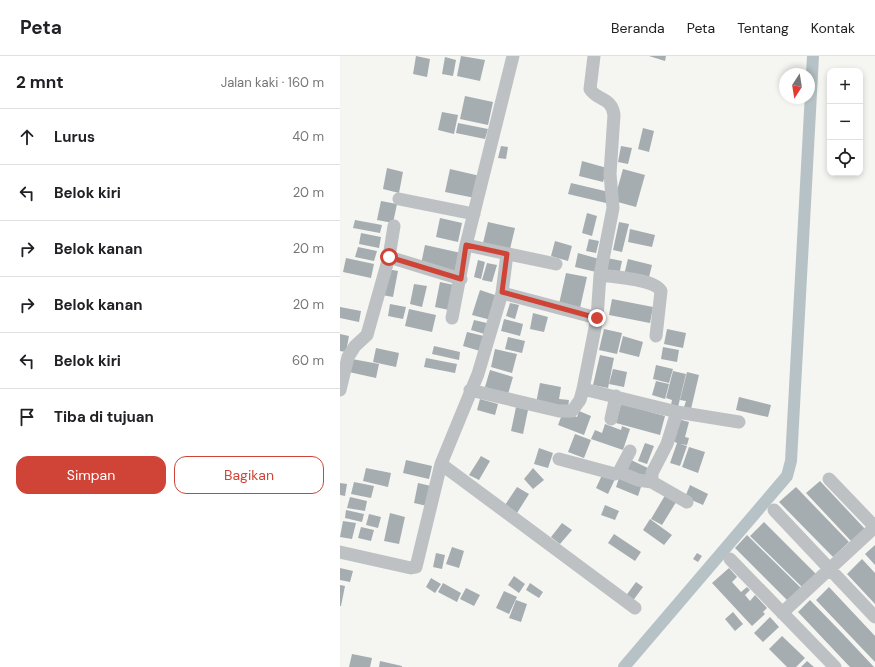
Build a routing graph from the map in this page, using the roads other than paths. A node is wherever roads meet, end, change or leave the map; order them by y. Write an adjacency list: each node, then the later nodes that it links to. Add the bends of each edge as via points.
1 (513, 56): 4 (street)
2 (594, 56): 10 (street, via 590,89 607,101 613,108 614,115 610,174 613,208)
3 (399, 199): 4 (street)
4 (474, 214): 6 (street)
5 (394, 226): 8 (street)
6 (466, 245): 7 (street); 11 (street)
7 (507, 254): 9 (street); 12 (street)
8 (389, 257): 11 (street); 17 (street, via 367,335 348,357)
9 (556, 264)
10 (600, 275): 14 (street); 15 (street, via 647,282 659,287 661,291)
11 (461, 279): 13 (street)
12 (502, 292): 14 (street); 18 (street, via 478,374)
13 (452, 318)
14 (597, 318): 16 (street)
15 (656, 336)
16 (583, 389): 18 (street, via 580,400 572,411 556,410); 19 (street)
17 (340, 390)
18 (470, 390): 25 (street)
19 (616, 396): 20 (street); 21 (street)
20 (676, 412): 22 (street); 28 (street, via 667,444 652,473)
21 (611, 418)
22 (738, 422)
23 (630, 451): 26 (street)
24 (560, 459): 26 (street, via 615,474)
25 (441, 464): 32 (street, via 416,567); 35 (street)
26 (619, 472): 28 (street, via 638,480)
27 (829, 479): 31 (street)
28 (652, 482): 29 (street)
29 (687, 502)
30 (774, 510): 34 (street)
31 (875, 527): 34 (street)
32 (340, 552)
33 (730, 559): 36 (street)
34 (830, 569): 36 (street); 37 (street)
35 (635, 608)
36 (782, 613): 38 (street)
37 (875, 617)
38 (835, 667)

